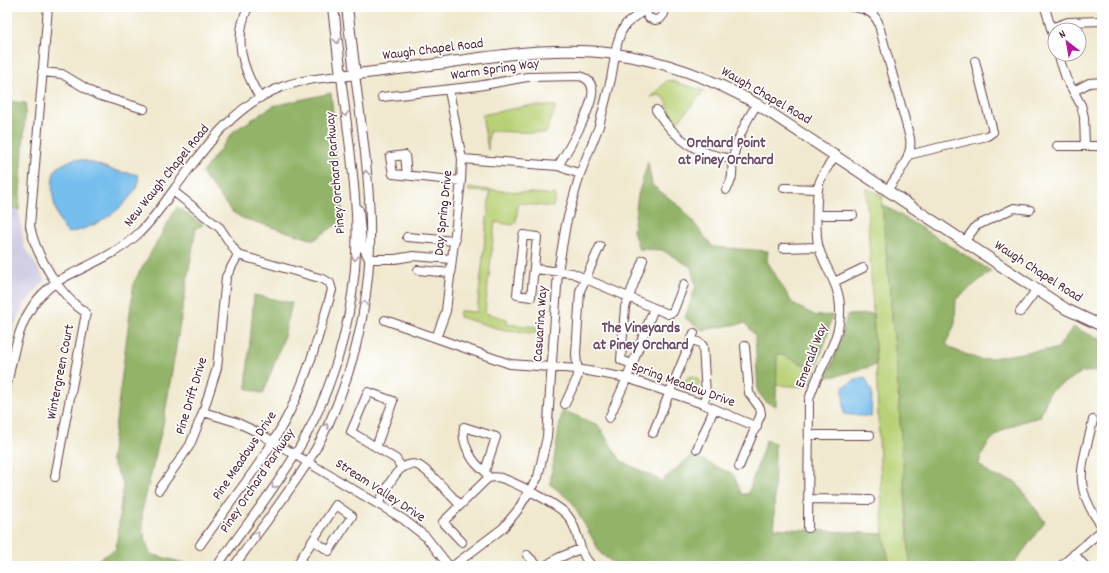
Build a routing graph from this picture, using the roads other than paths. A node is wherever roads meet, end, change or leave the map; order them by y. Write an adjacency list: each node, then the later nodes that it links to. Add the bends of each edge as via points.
1 (48, 7): 16 (street)
2 (248, 7): 23 (street, via 240,34 241,56)
3 (333, 7): 18 (main road, Piney Orchard Parkway, one-way to 18)
4 (347, 7): 17 (main road, Piney Orchard Parkway)
5 (662, 7): 8 (street, via 664,14 655,20 650,18)
6 (852, 7): 9 (street)
7 (1045, 7): 11 (street)
8 (646, 9): 13 (street, Casuarina Way, via 626,24 617,41)
9 (873, 10): 31 (street, via 910,138)
10 (1102, 21): 12 (street)
11 (1049, 22)
12 (1068, 22)
13 (615, 54): 17 (main road, Waugh Chapel Road, via 580,51 539,52); 24 (main road, Waugh Chapel Road, via 661,63 701,76); 35 (street, Casuarina Way, via 599,126)
14 (975, 60): 31 (street, via 992,132 987,136)
15 (1061, 62): 21 (street)
16 (42, 72): 25 (street, via 62,74 97,95); 63 (street, via 30,226 36,248)
17 (355, 74): 18 (main road, Waugh Chapel Road); 54 (street, Piney Orchard Parkway, one-way to 17, via 370,221)
18 (341, 76): 23 (street, New Waugh Chapel Road, via 297,82); 43 (street, Piney Orchard Parkway, one-way to 43)
19 (1102, 82): 21 (street, via 1089,83)
20 (449, 90): 22 (street, Warm Spring Way); 32 (street, Day Spring Drive); 34 (street, Warm Spring Way, via 527,77 585,78 590,82 593,93 573,143)
21 (1074, 91): 28 (street, via 1084,118)
22 (382, 97)
23 (260, 98): 42 (street, New Waugh Chapel Road, via 239,112 218,132)
24 (757, 104): 30 (main road, Waugh Chapel Road); 33 (street, via 741,132)
25 (144, 109)
26 (656, 110): 33 (street, via 676,135 688,145 716,157)
27 (1057, 146): 28 (street)
28 (1084, 146): 29 (street)
29 (1102, 146)
30 (836, 155): 39 (street, Emerald Way, via 822,175); 40 (main road, Waugh Chapel Road)
31 (908, 155): 40 (street)
32 (462, 159): 34 (street); 37 (street, Day Spring Drive)
33 (733, 159): 41 (street, via 733,175)
34 (558, 166): 35 (street)
35 (580, 174): 60 (street, Casuarina Way, via 566,224)
36 (408, 176): 37 (street)
37 (461, 181): 48 (street, Day Spring Drive)
38 (784, 188): 39 (street)
39 (818, 189): 45 (street, Emerald Way)
40 (888, 189): 49 (main road, Waugh Chapel Road)
41 (726, 190)
42 (173, 191): 53 (street, via 220,228); 63 (street, New Waugh Chapel Road, via 130,241 103,260)
43 (354, 195): 54 (street, via 361,219 362,246); 93 (street, Piney Orchard Parkway, one-way to 93, via 356,243 346,325 329,385)
44 (1030, 210): 49 (street, via 1014,208 976,226)
45 (817, 215): 46 (street); 51 (street, Emerald Way)
46 (853, 215)
47 (407, 237): 48 (street)
48 (455, 241): 55 (street, Day Spring Drive)
49 (965, 241): 66 (main road, Waugh Chapel Road)
50 (600, 246): 62 (street)
51 (818, 247): 52 (street); 64 (street, Emerald Way)
52 (783, 248)
53 (238, 255): 83 (street, Pine Drift Drive, via 226,278 217,368); 90 (street, Pine Meadows Drive, via 323,279 330,283 332,290 307,372)
54 (369, 259): 55 (street, via 413,256); 94 (street, Piney Orchard Parkway, one-way to 54, via 333,412 353,356 364,307)
55 (452, 259): 61 (street, Day Spring Drive)
56 (643, 260): 67 (street)
57 (863, 268): 64 (street)
58 (534, 269): 58 (street, via 537,237 523,235 517,295 531,297); 60 (street)
59 (418, 270): 61 (street)
60 (558, 271): 62 (street, via 572,273); 75 (street, Casuarina Way)
61 (451, 273): 72 (street, Day Spring Drive, via 446,310)
62 (585, 280): 67 (street); 76 (street, via 580,291)
63 (56, 282): 78 (street, New Waugh Chapel Road, via 40,297 24,319 18,334); 98 (street, Wintergreen Court, via 70,300 86,313)
64 (834, 282): 88 (street, Emerald Way, via 840,308 839,322 812,390)
65 (684, 284): 68 (street, via 673,312 668,314)
66 (1037, 289): 69 (street); 71 (main road, Waugh Chapel Road, via 1066,309)
67 (628, 298): 68 (street); 74 (street, via 621,360)
68 (654, 308): 74 (street)
69 (1020, 312)
70 (385, 320): 72 (street, Spring Meadow Drive)
71 (1102, 326)
72 (436, 338): 75 (street, Spring Meadow Drive, via 510,364)
73 (745, 346): 86 (street, via 749,393 760,408)
74 (632, 364): 77 (street)
75 (551, 367): 76 (street, Spring Meadow Drive); 100 (street, Casuarina Way, via 545,450 538,477)
76 (577, 369): 77 (street, Spring Meadow Drive); 80 (street, via 578,376)
77 (627, 378): 79 (street, Spring Meadow Drive); 84 (street)
78 (7, 385)
79 (671, 392): 81 (street, Spring Meadow Drive); 81 (street, via 693,336 703,346 706,395); 87 (street)
80 (565, 404)
81 (703, 404): 82 (street, Spring Meadow Drive)
82 (714, 409): 86 (street, Spring Meadow Drive); 92 (street)
83 (203, 412): 90 (street, Stream Valley Drive, via 236,422); 99 (street, Pine Drift Drive, via 190,445)
84 (609, 418)
85 (1093, 420): 105 (street, via 1081,482 1087,504)
86 (757, 427): 95 (street)
87 (653, 433)
88 (810, 435): 89 (street); 101 (street, Emerald Way)
89 (870, 435)
90 (273, 441): 93 (street, Stream Valley Drive); 110 (street, Pine Meadows Drive)
91 (376, 447): 91 (street, via 394,401 368,392 351,432); 96 (street, via 396,459)
92 (697, 449)
93 (296, 454): 94 (street, Stream Valley Drive); 114 (street, Piney Orchard Parkway, one-way to 114)
94 (308, 461): 103 (street, Stream Valley Drive); 115 (street, Piney Orchard Parkway, one-way to 94)
95 (739, 467)
96 (402, 468): 103 (street); 104 (street, via 411,464 419,465)
97 (487, 474): 97 (street, via 496,437 464,427 463,433 473,460); 100 (street, via 503,478); 104 (street)
98 (55, 477)
99 (159, 490)
100 (530, 492): 111 (street, via 568,516); 118 (street, Casuarina Way, via 518,511 502,528)
101 (809, 499): 102 (street); 106 (street, Emerald Way)
102 (870, 500)
103 (378, 504): 117 (street, Stream Valley Drive, via 426,537)
104 (460, 505): 109 (street, via 443,522)
105 (1102, 526)
106 (808, 528)
107 (1102, 530): 112 (street)
108 (313, 540): 108 (street, via 328,550 352,516 336,505); 116 (street)
109 (462, 542)
110 (200, 545)
111 (580, 549): 120 (street); 121 (street)
112 (1074, 554): 122 (street); 123 (street)
113 (527, 555): 119 (street)
114 (220, 562): 115 (street)
115 (233, 566)
116 (296, 566)
117 (450, 566)
118 (453, 566)
119 (538, 566)
120 (545, 566)
121 (592, 566)
122 (1061, 566)
123 (1085, 566)

